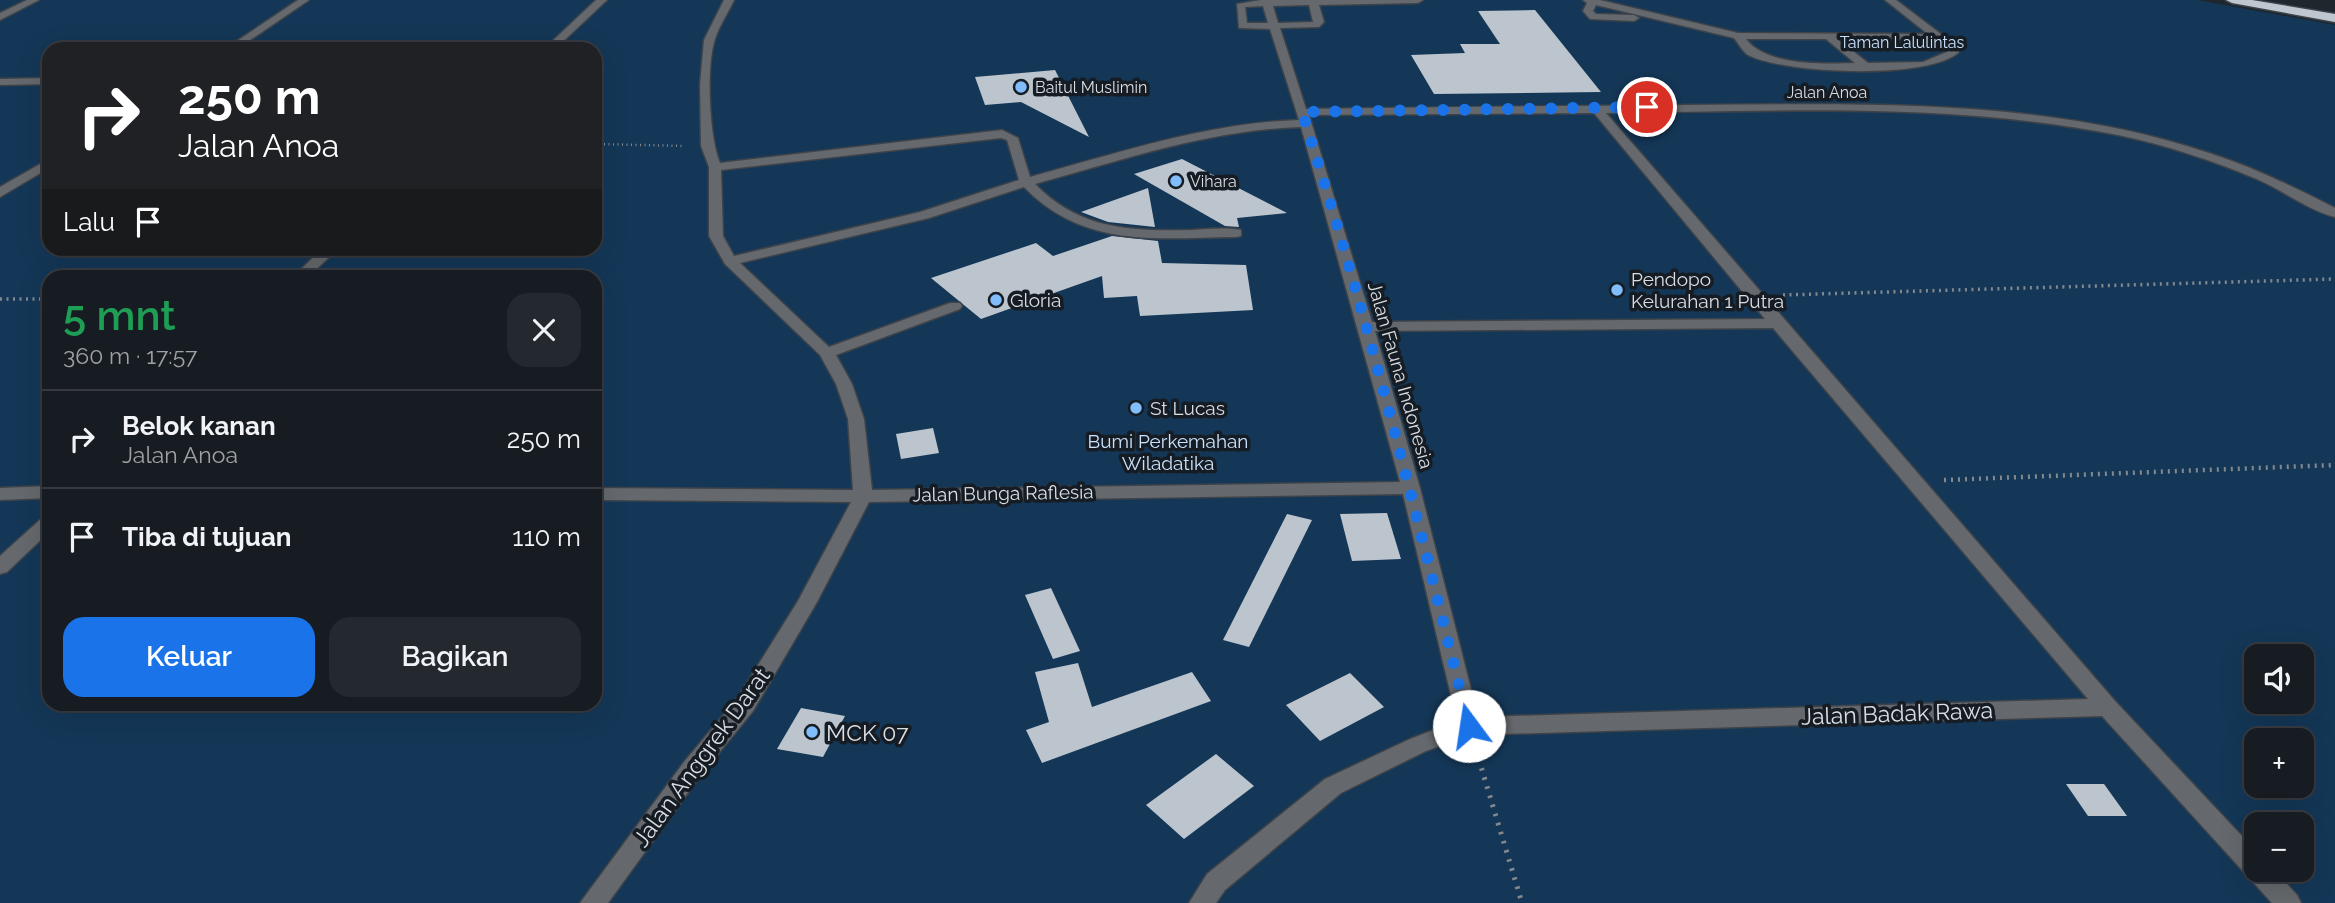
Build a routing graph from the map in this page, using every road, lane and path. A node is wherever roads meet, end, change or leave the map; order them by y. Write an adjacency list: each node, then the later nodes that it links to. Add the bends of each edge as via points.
1 (34, 0): 14 (street)
2 (304, 0): 21 (street)
3 (603, 0): 22 (street)
4 (729, 0): 29 (street, via 709,40)
5 (1418, 0): 12 (street)
6 (1890, 0): 20 (street)
7 (2232, 0): 16 (highway)
8 (2283, 0): 13 (highway)
9 (1266, 1): 10 (street); 17 (street, Jalan Fauna Indonesia); 17 (street, via 1240,6 1243,26)
10 (1284, 1): 12 (street)
11 (1591, 1): 15 (street); 15 (street, via 1588,11 1593,17)
12 (1313, 2): 17 (street, via 1316,25)
13 (2335, 9)
14 (0, 17)
15 (1658, 17): 19 (street)
16 (2335, 18)
17 (1274, 25): 27 (street, Jalan Fauna Indonesia)
18 (1827, 35): 19 (street); 20 (street); 23 (street)
19 (1738, 36): 23 (street, via 1750,52 1804,66)
20 (1938, 37): 23 (street, via 1954,49 1949,57 1923,65)
21 (241, 42)
22 (557, 42)
23 (1867, 67)
24 (42, 81): 25 (street)
25 (0, 82)
26 (1596, 108): 27 (street, Jalan Anoa); 34 (street, Jalan Anoa, via 1859,107 2012,117 2119,132 2204,155 2264,178); 40 (street)
27 (1303, 117): 32 (street, Jalan Anoa, via 1203,134); 45 (street, Jalan Fauna Indonesia)
28 (602, 144): 29 (path)
29 (707, 146): 31 (street)
30 (42, 167): 33 (street)
31 (715, 167): 32 (street, via 1002,134 1012,138); 37 (street, via 716,236)
32 (1026, 182): 35 (street, via 1051,209 1091,227 1121,232); 37 (street, Jalan Anoa, via 924,215)
33 (0, 193)
34 (2335, 214)
35 (1236, 233)
36 (323, 256): 38 (street)
37 (730, 261): 46 (street)
38 (308, 270)
39 (2335, 279): 40 (path)
40 (1754, 296): 44 (street)
41 (0, 299): 42 (path)
42 (42, 299)
43 (955, 306): 46 (street)
44 (1777, 323): 45 (street); 48 (street)
45 (1366, 327): 49 (street, Jalan Fauna Indonesia)
46 (827, 353): 53 (street, via 856,419)
47 (2335, 465): 48 (path)
48 (1913, 481): 56 (street)
49 (1411, 488): 53 (street, Jalan Bunga Raflesia); 57 (street, Jalan Fauna Indonesia)
50 (42, 492): 51 (street)
51 (0, 494)
52 (602, 494): 53 (street, Jalan Bunga Raflesia)
53 (863, 496): 60 (street, Jalan Anggrek Darat, via 745,705)
54 (42, 528): 55 (street)
55 (0, 567)
56 (2107, 707): 57 (street, Jalan Badak Rawa); 58 (street)
57 (1469, 726): 61 (street, Jalan Badak Rawa, via 1333,786 1216,882); 62 (path)
58 (2244, 855)
59 (2269, 882): 63 (street)
60 (593, 903)
61 (1202, 903)
62 (1522, 903)
63 (2288, 903)

